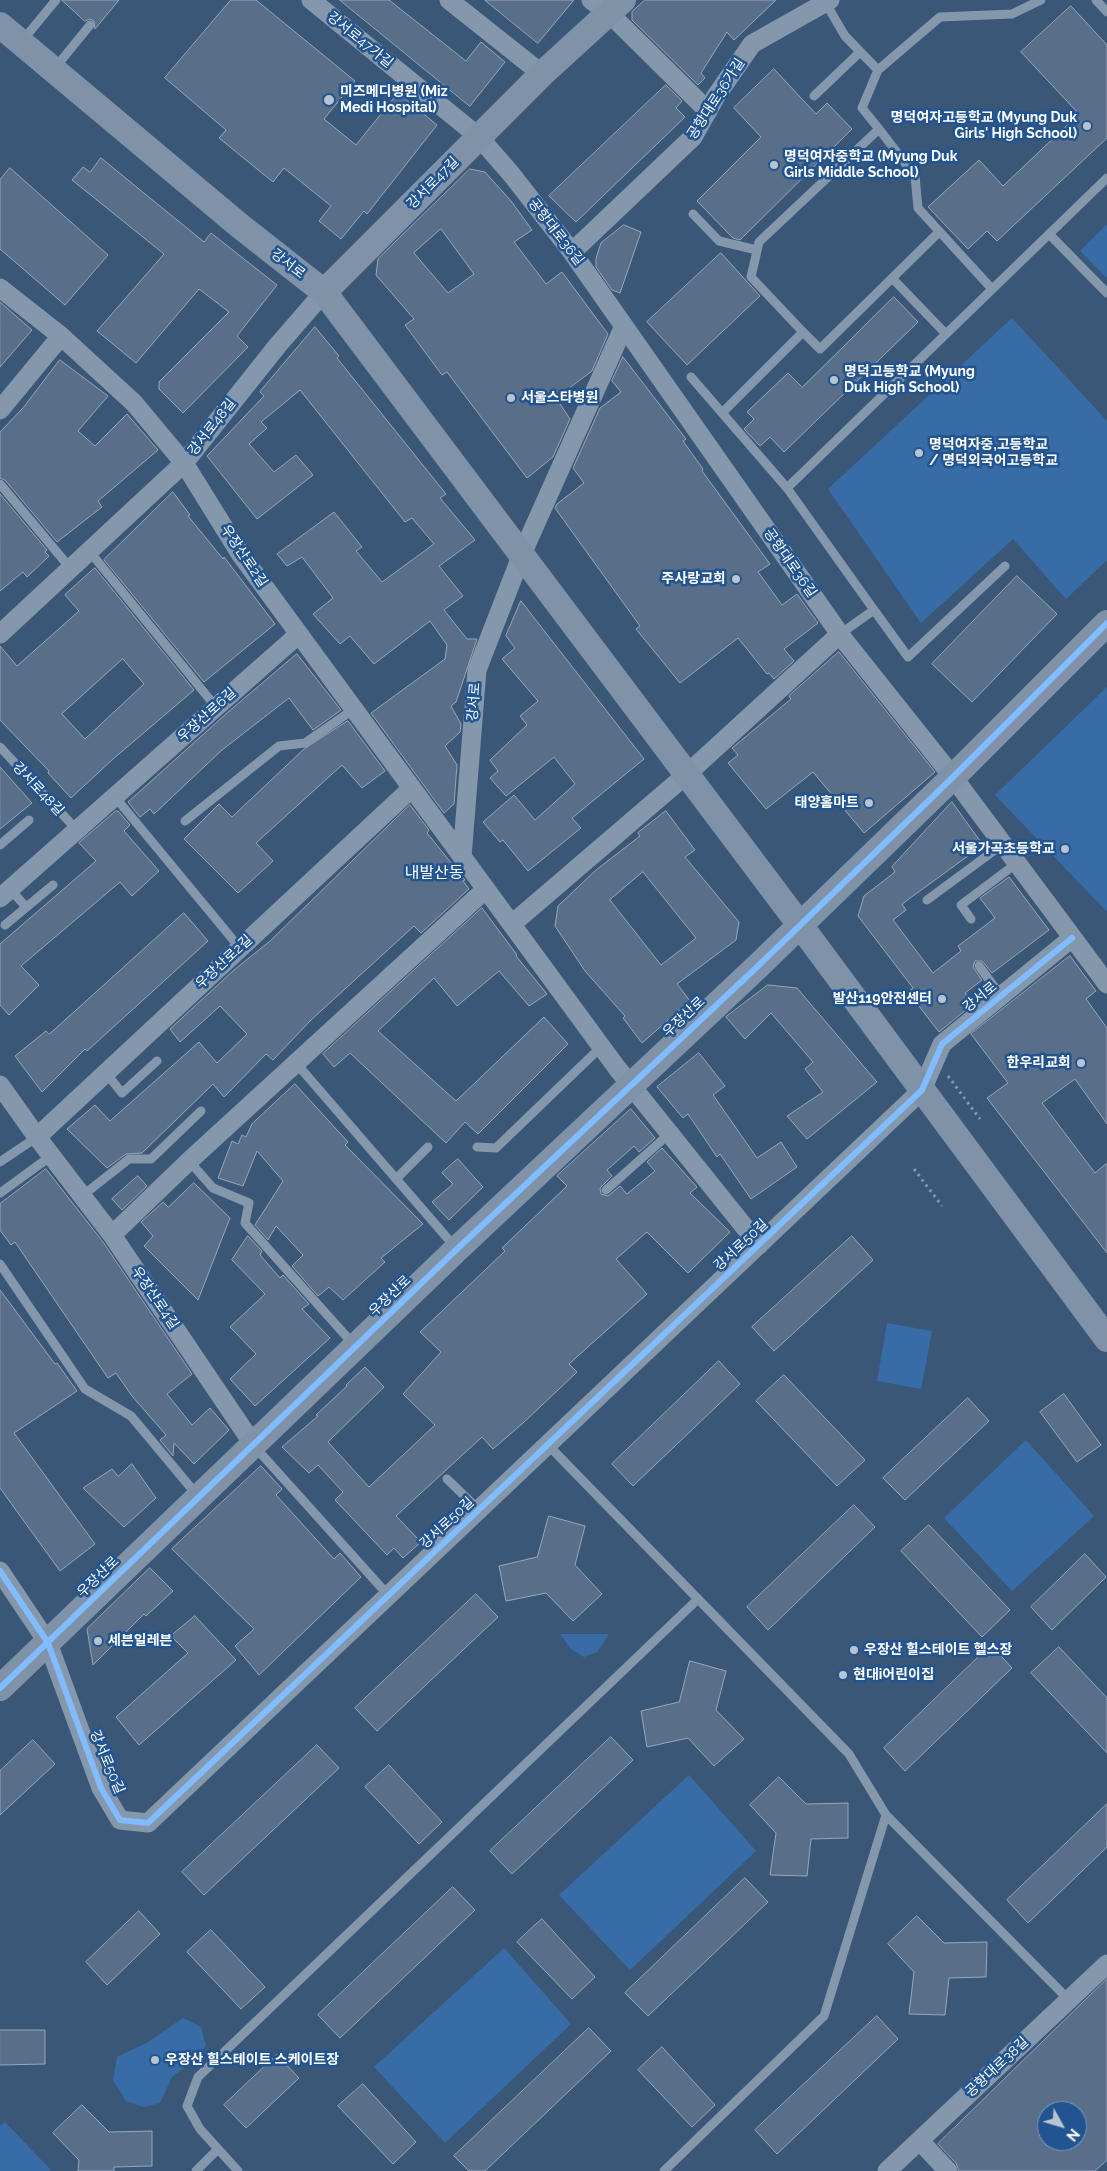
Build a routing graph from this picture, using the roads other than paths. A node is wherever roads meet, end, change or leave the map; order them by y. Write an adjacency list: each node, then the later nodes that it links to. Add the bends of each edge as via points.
1 (56, 0): 11 (lane)
2 (311, 0): 19 (street, 강서로47가길)
3 (449, 0): 15 (street)
4 (826, 0): 12 (lane, via 845,36); 17 (street, 공항대로36가길, via 752,44)
5 (1041, 0): 14 (lane, via 1012,14 940,17)
6 (1096, 0): 8 (lane)
7 (608, 4): 15 (street, 강서로47길); 17 (street, 강서로47길)
8 (1107, 12)
9 (0, 25): 11 (street, 강서로)
10 (90, 25): 13 (lane)
11 (21, 43): 13 (street, 강서로)
12 (860, 52): 14 (lane); 16 (lane)
13 (54, 70): 29 (street, 강서로)
14 (878, 70): 18 (lane, via 862,108)
15 (542, 74): 19 (street, 강서로47길)
16 (814, 96)
17 (708, 111): 25 (street, 공항대로36가길, via 694,137)
18 (879, 129): 22 (lane, via 915,176 918,208); 24 (lane, via 759,242)
19 (480, 137): 25 (street, 공항대로36길); 29 (street, 강서로47길)
20 (1107, 178): 23 (lane)
21 (693, 214): 24 (lane, via 719,240)
22 (939, 232): 26 (lane); 28 (lane)
23 (1049, 234): 28 (lane); 30 (lane)
24 (757, 250): 32 (lane, via 751,276)
25 (572, 252): 31 (street, 공항대로36길)
26 (892, 278): 32 (lane, via 820,349); 33 (lane)
27 (0, 288): 34 (street, 우장산로2길)
28 (992, 289): 33 (lane)
29 (324, 292): 38 (street, 강서로48길, via 278,344); 42 (street, 강서로)
30 (1107, 293)
31 (624, 326): 42 (street, 강서로); 49 (street, 공항대로36길)
32 (802, 332): 37 (lane)
33 (946, 334): 40 (lane)
34 (62, 336): 36 (street); 38 (street, 우장산로2길, via 134,403)
35 (691, 377): 37 (lane)
36 (0, 410)
37 (722, 413): 40 (lane)
38 (184, 463): 41 (street, 강서로48길); 48 (street, 우장산로2길, via 241,555)
39 (0, 484): 44 (lane)
40 (787, 488): 45 (lane)
41 (90, 552): 44 (street, 강서로48길); 50 (lane)
42 (522, 554): 53 (street, 강서로); 62 (street, 강서로, via 477,670)
43 (1005, 566): 45 (lane, via 908,657)
44 (71, 569): 47 (street, 강서로48길)
45 (874, 610): 49 (lane)
46 (1107, 623): 54 (street)
47 (0, 634)
48 (299, 634): 50 (street, 우장산로6길); 51 (street, 우장산로2길)
49 (840, 634): 53 (street); 54 (street, 공항대로36길)
50 (216, 707): 56 (street, 우장산로6길)
51 (354, 709): 55 (street, 우장산로2길); 58 (lane, via 305,743 279,746)
52 (0, 747): 59 (lane, 강서로48길)
53 (687, 774): 70 (street); 72 (street, 강서로)
54 (953, 777): 60 (street, 공항대로36길); 72 (street)
55 (412, 788): 62 (street, 우장산로2길); 74 (street, 우장산로2길)
56 (115, 797): 59 (street, 우장산로6길); 74 (lane)
57 (29, 820): 61 (lane)
58 (185, 822)
59 (77, 830): 66 (street, 우장산로6길)
60 (1003, 844): 63 (street, 공항대로36길); 67 (lane)
61 (0, 845)
62 (462, 857): 65 (street, 우장산로2길)
63 (1017, 863): 69 (lane, via 961,905); 73 (street, 공항대로36길)
64 (53, 885): 68 (lane)
65 (486, 889): 70 (street, 우장산로2길); 80 (street)
66 (5, 893): 68 (lane)
67 (927, 900)
68 (26, 908): 71 (lane)
69 (971, 919)
70 (512, 924): 78 (street, 우장산로2길)
71 (5, 925)
72 (800, 925): 83 (street, 우장산로); 84 (street, 강서로)
73 (1072, 938): 76 (street, 공항대로36길); 77 (street, 강서로)
74 (239, 947): 81 (street, 우장산로2길)
75 (979, 966): 77 (lane)
76 (1107, 984)
77 (1001, 996): 84 (street, 강서로, via 942,1044)
78 (601, 1047): 83 (street, 우장산로2길); 88 (lane, via 496,1148)
79 (157, 1061): 81 (lane, via 122,1093)
80 (296, 1063): 91 (street); 93 (lane)
81 (106, 1073): 87 (street, 우장산로2길)
82 (0, 1085): 87 (street, 우장산로4길)
83 (630, 1085): 86 (street); 99 (street, 우장산로)
84 (922, 1090): 98 (street, 강서로50길); 101 (street, 강서로)
85 (201, 1111): 96 (lane, via 150,1159 129,1159)
86 (669, 1134): 94 (lane); 98 (street)
87 (37, 1137): 90 (street, 우장산로4길); 92 (lane)
88 (477, 1147)
89 (428, 1148): 93 (lane)
90 (51, 1156): 95 (lane); 96 (street, 우장산로4길)
91 (189, 1161): 97 (street); 102 (lane, via 213,1188 249,1204 245,1223)
92 (0, 1162)
93 (396, 1179): 99 (lane)
94 (606, 1190)
95 (0, 1193)
96 (82, 1196): 97 (street, 우장산로4길)
97 (112, 1235): 103 (street, 우장산로4길)
98 (759, 1245): 104 (street, 강서로50길)
99 (456, 1249): 102 (street, 우장산로)
100 (0, 1264): 106 (lane, via 86,1389 131,1416)
101 (1107, 1339)
102 (355, 1346): 103 (street, 우장산로)
103 (253, 1444): 106 (street, 우장산로); 109 (lane)
104 (548, 1445): 107 (street, 강서로50길); 110 (lane)
105 (447, 1479): 107 (lane)
106 (198, 1497): 111 (street, 우장산로)
107 (479, 1510): 109 (street, 강서로50길)
108 (0, 1571): 111 (street)
109 (388, 1595): 111 (street, 강서로50길, via 148,1823 120,1820 101,1788)
110 (698, 1599): 113 (lane, via 849,1754); 117 (lane, via 198,2077 187,2106)
111 (48, 1643): 112 (street, 우장산로)
112 (0, 1688)
113 (886, 1815): 115 (lane); 120 (lane, via 824,2016)
114 (1107, 1964): 115 (street, 공항대로38길)
115 (1069, 2000): 116 (street, 공항대로38길)
116 (920, 2140): 121 (street, 공항대로38길); 122 (street)
117 (217, 2150): 118 (lane); 119 (lane)
118 (196, 2171)
119 (238, 2171)
120 (664, 2171)
121 (887, 2171)
122 (948, 2171)

